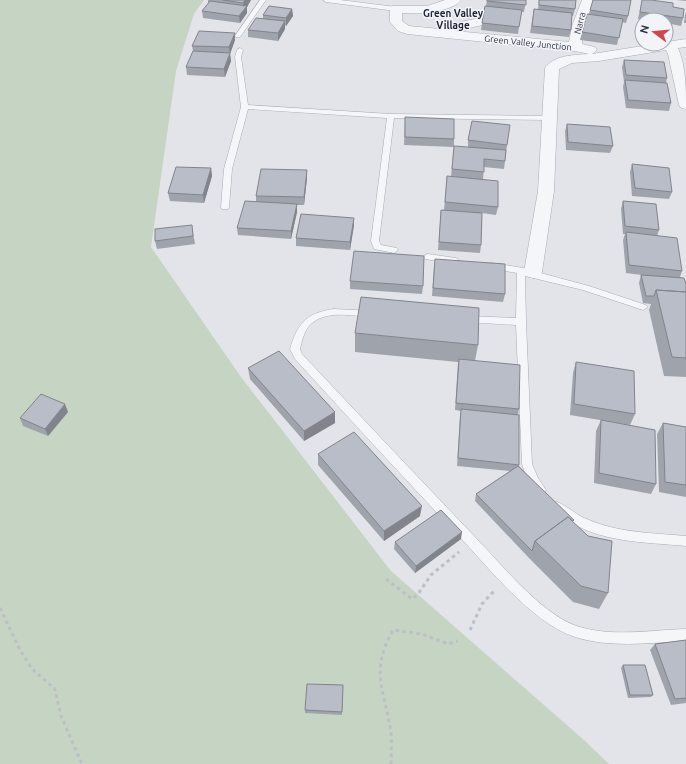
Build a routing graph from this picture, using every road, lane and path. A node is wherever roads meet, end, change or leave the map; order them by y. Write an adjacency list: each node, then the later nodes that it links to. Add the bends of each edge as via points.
1 (263, 0): 8 (lane)
2 (326, 0): 5 (lane)
3 (455, 0): 5 (street, via 440,7 421,11)
4 (588, 0): 11 (street, Narra, via 578,26)
5 (396, 9): 7 (street, Green Valley Junction, via 396,22 402,28)
6 (479, 22): 7 (street)
7 (431, 32): 11 (street, Green Valley Junction)
8 (238, 36)
9 (686, 43): 10 (street)
10 (674, 45)
11 (575, 47): 15 (street, Green Valley Junction)
12 (240, 50): 17 (lane, via 238,57)
13 (634, 51): 15 (street)
14 (674, 52): 16 (street)
15 (599, 54): 19 (street, via 570,59 552,68)
16 (686, 105)
17 (245, 107): 18 (lane); 20 (lane, via 228,169)
18 (391, 116): 19 (lane); 21 (lane, via 376,240 377,247)
19 (549, 118): 25 (street, via 546,191)
20 (225, 207)
21 (394, 250)
22 (428, 257): 23 (lane)
23 (466, 263)
24 (481, 265): 25 (lane)
25 (527, 272): 26 (lane, via 624,299); 29 (lane)
26 (643, 307)
27 (385, 314): 30 (lane, via 329,311 316,315 306,323 295,349 298,356)
28 (457, 319): 29 (lane)
29 (521, 322): 31 (lane, via 527,464 533,480 543,494 580,522 594,528)
30 (471, 541): 32 (path, via 431,575 412,599); 33 (lane)
31 (686, 541)
32 (386, 579)
33 (509, 580): 35 (path, via 482,604); 36 (lane, via 544,615 562,626 581,633 603,636)
34 (0, 608): 38 (path, via 32,669 55,689 61,716)
35 (470, 630)
36 (686, 635)
37 (458, 641): 39 (path, via 448,644 422,634 393,630 384,643 379,668 391,735)
38 (82, 764)
39 (391, 764)

